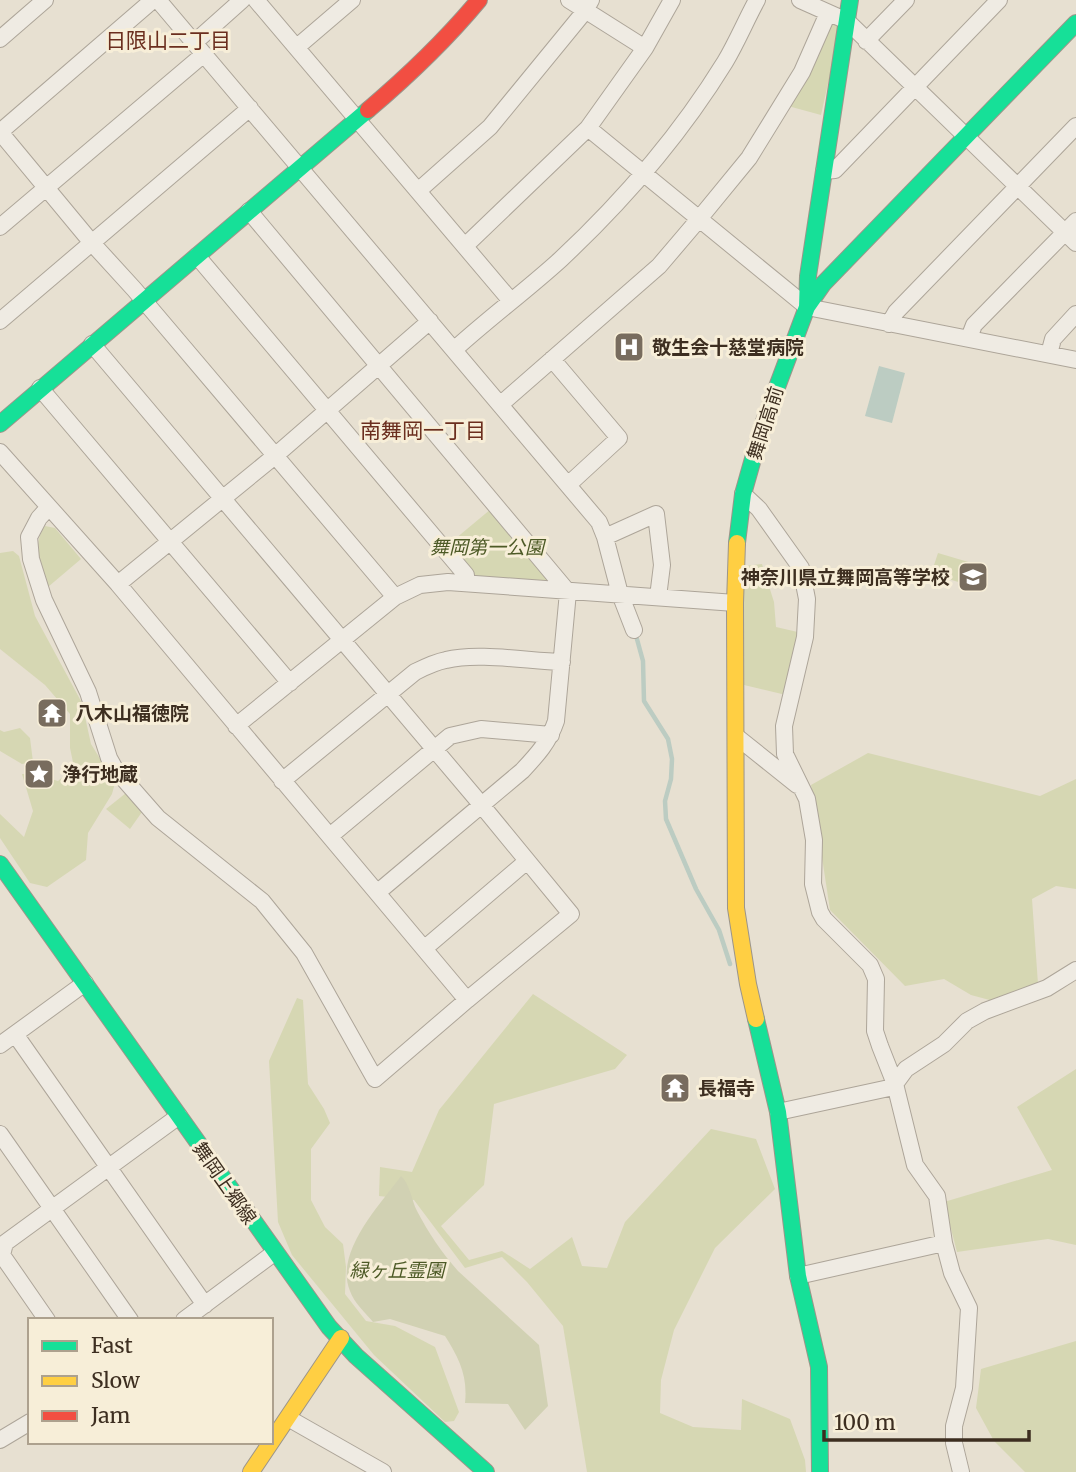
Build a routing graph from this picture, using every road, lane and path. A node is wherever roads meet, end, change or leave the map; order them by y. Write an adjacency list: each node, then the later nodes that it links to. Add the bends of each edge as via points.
1 (45, 0): 18 (street)
2 (156, 0): 21 (street); 28 (street)
3 (242, 0): 21 (street)
4 (256, 0): 20 (street)
5 (352, 0): 20 (street)
6 (479, 0): 25 (street, via 415,70)
7 (569, 0): 14 (street)
8 (672, 0): 22 (street)
9 (757, 0): 32 (street, via 726,60)
10 (800, 0): 15 (street)
11 (850, 0): 16 (street)
12 (906, 0): 19 (street)
13 (999, 0): 23 (street)
14 (588, 6): 22 (street); 35 (street, via 490,127)
15 (828, 13): 16 (street); 37 (street, via 802,72 749,158)
16 (847, 21): 19 (street); 31 (street)
17 (1076, 23): 29 (street)
18 (0, 39)
19 (866, 41): 23 (street)
20 (297, 47): 25 (street)
21 (199, 48): 24 (street); 34 (street)
22 (645, 48): 27 (street)
23 (915, 88): 29 (street); 31 (street, via 835,170)
24 (250, 108): 30 (street); 40 (street)
25 (356, 120): 30 (street); 35 (street)
26 (1076, 126): 33 (street)
27 (588, 128): 32 (street); 41 (street)
28 (0, 132): 34 (street)
29 (966, 137): 33 (street); 45 (street, via 823,284)
30 (300, 167): 36 (street); 48 (street)
31 (824, 172): 45 (street)
32 (645, 173): 37 (street); 44 (street, via 568,252)
33 (1018, 187): 39 (street); 49 (street)
34 (46, 188): 38 (street); 40 (street)
35 (418, 191): 41 (street)
36 (249, 211): 42 (street); 56 (street)
37 (699, 219): 45 (street); 54 (street, via 659,266)
38 (0, 227)
39 (1072, 232): 50 (street, via 974,325)
40 (92, 243): 43 (street); 47 (street)
41 (465, 246): 44 (street)
42 (197, 256): 43 (street); 59 (street)
43 (144, 300): 51 (street); 62 (street)
44 (511, 300): 52 (street)
45 (807, 307): 49 (street); 64 (street, 舞岡高前, via 762,427)
46 (1076, 314): 53 (street, via 1053,339)
47 (0, 321)
48 (430, 321): 52 (street); 56 (street)
49 (889, 324): 50 (street)
50 (970, 338): 53 (street)
51 (92, 344): 57 (street); 65 (street)
52 (455, 349): 58 (street)
53 (1049, 354): 55 (street)
54 (552, 359): 58 (street); 63 (street, via 619,438)
55 (1076, 360)
56 (378, 365): 59 (street); 71 (street)
57 (40, 388): 60 (street); 68 (street)
58 (501, 404): 63 (street)
59 (326, 411): 62 (street); 69 (street, via 466,575)
60 (0, 424)
61 (0, 452): 66 (street)
62 (276, 455): 65 (street); 73 (street)
63 (569, 484): 67 (street)
64 (743, 494): 75 (street, 舞岡高前); 86 (street, via 801,568 805,580 806,637 784,726 785,754)
65 (223, 499): 68 (street); 77 (street)
66 (49, 507): 70 (street); 96 (street, via 29,537 31,559 44,600 88,692 115,769 158,818 262,901 304,953 375,1079)
67 (605, 537): 72 (street); 74 (street, via 656,514 662,565)
68 (170, 542): 70 (street); 79 (street)
69 (466, 583): 71 (street); 73 (street, via 420,586)
70 (118, 584): 81 (street)
71 (568, 592): 72 (street); 78 (street)
72 (620, 594): 74 (street); 76 (street)
73 (395, 597): 77 (street)
74 (658, 597): 75 (street)
75 (735, 603): 83 (street, 舞岡高前)
76 (634, 630)
77 (342, 640): 79 (street); 80 (street)
78 (562, 662): 80 (street, via 447,659 415,673); 82 (street)
79 (290, 683): 81 (street)
80 (387, 695): 84 (street); 85 (street)
81 (236, 726): 85 (street)
82 (551, 734): 84 (street, via 481,729 450,736); 87 (street, via 522,771)
83 (737, 737): 86 (street); 100 (street, 舞岡高前, via 736,908 748,984)
84 (434, 749): 87 (street); 88 (street)
85 (282, 780): 88 (street)
86 (802, 789): 99 (street, via 814,840 813,884 820,912 870,965 876,979 875,1031)
87 (481, 804): 89 (street); 92 (street)
88 (330, 836): 92 (street)
89 (527, 861): 93 (street); 96 (street, via 571,914)
90 (0, 864): 95 (street, 舞岡上郷線)
91 (0, 884): 95 (street, 舞岡上郷線)
92 (378, 892): 93 (street)
93 (425, 948): 96 (street)
94 (1076, 970): 99 (street, via 1047,988 967,1021 944,1044 906,1069)
95 (80, 987): 97 (street); 101 (street, 舞岡上郷線)
96 (467, 1000)
97 (15, 1034): 98 (street); 103 (street)
98 (0, 1045)
99 (895, 1084): 100 (street); 105 (street, via 915,1165 937,1196)
100 (778, 1112): 107 (street, 舞岡高前)
101 (174, 1120): 103 (street); 106 (street, 舞岡上郷線)
102 (0, 1134): 104 (street)
103 (108, 1168): 104 (street); 108 (street)
104 (52, 1208): 109 (street, via 5,1243 2,1255); 110 (street)
105 (944, 1243): 107 (street); 123 (street, via 969,1308 964,1388 954,1426)
106 (269, 1257): 108 (street); 112 (street, 舞岡上郷線, via 329,1326)
107 (798, 1276): 122 (street, 舞岡高前, via 819,1367)
108 (205, 1305): 111 (street)
109 (46, 1318)
110 (129, 1318)
111 (187, 1318)
112 (337, 1343): 113 (street); 118 (street, 舞岡上郷線, via 360,1379); 121 (street, 舞岡上郷線)
113 (288, 1418): 116 (street); 120 (street)
114 (28, 1423): 115 (street)
115 (0, 1440)
116 (273, 1440)
117 (270, 1444): 119 (street)
118 (432, 1445)
119 (251, 1472)
120 (383, 1472)
121 (486, 1472)
122 (820, 1472)
123 (961, 1472)

